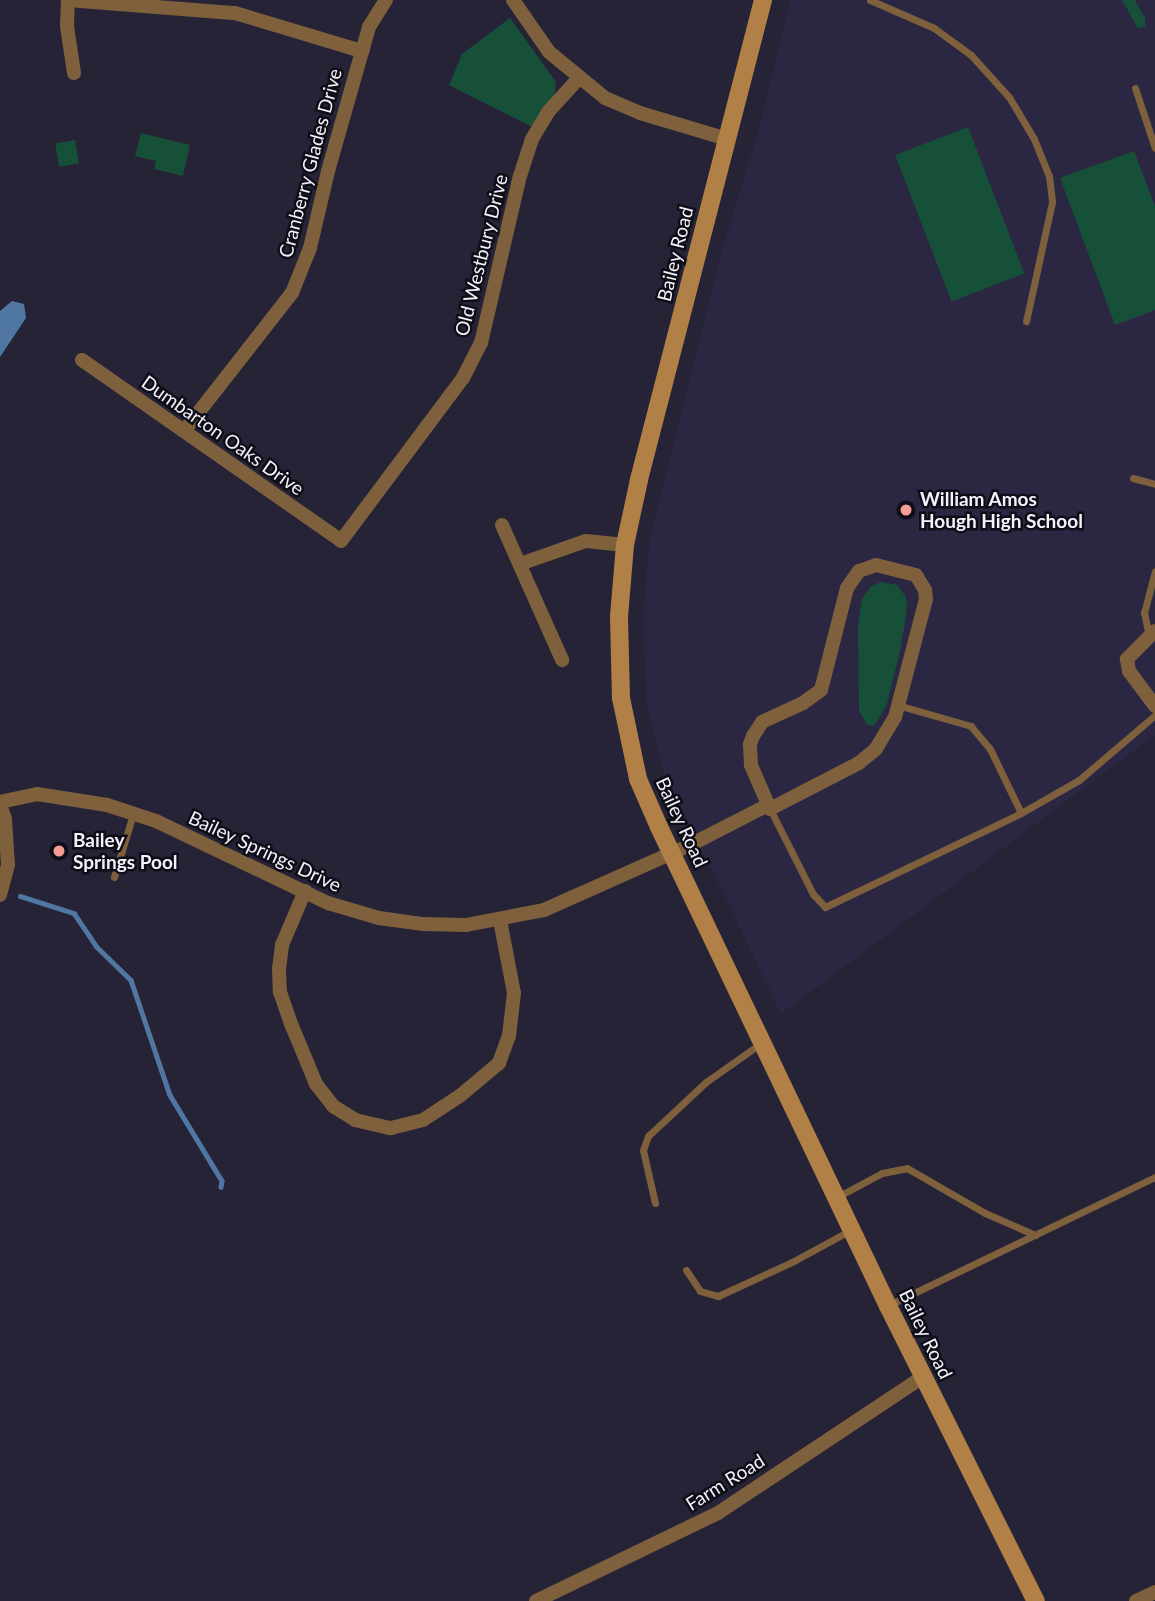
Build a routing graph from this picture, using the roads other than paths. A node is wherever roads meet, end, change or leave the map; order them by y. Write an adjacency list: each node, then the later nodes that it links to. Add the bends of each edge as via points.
1 (68, 0): 6 (street, via 235,13); 7 (street)
2 (386, 0): 6 (street, Cranberry Glades Drive, via 369,27)
3 (513, 0): 8 (street, via 549,52)
4 (763, 0): 10 (street, Bailey Road)
5 (870, 0): 12 (lane, via 934,28 971,55 1009,97 1034,139 1049,176 1052,202)
6 (362, 51): 14 (street, Cranberry Glades Drive, via 310,248 292,293)
7 (74, 73)
8 (579, 78): 10 (street, via 605,98 640,113); 18 (street, Old Westbury Drive, via 548,112 532,139 481,343 463,378)
9 (1135, 88): 11 (lane)
10 (727, 139): 19 (street, Bailey Road)
11 (1155, 148)
12 (1026, 321)
13 (82, 360): 14 (street, Dumbarton Oaks Drive)
14 (184, 431): 18 (street, Dumbarton Oaks Drive)
15 (1133, 478): 16 (lane)
16 (1155, 484)
17 (502, 525): 20 (street)
18 (341, 541)
19 (625, 545): 20 (street, via 586,541); 31 (street, Bailey Road, via 619,617 621,698 638,779)
20 (520, 564): 23 (street)
21 (1155, 570): 22 (lane, via 1144,613)
22 (1152, 634): 25 (street, via 1129,655 1128,666)
23 (562, 660)
24 (898, 705): 28 (street, Bailey Springs Drive, via 887,734 859,763); 28 (street, Bailey Springs Drive, via 925,590 916,575 869,566 846,588 821,690 762,722 753,736 751,765); 30 (lane, via 971,726 990,749)
25 (1155, 706)
26 (1155, 715): 30 (lane, via 1079,780)
27 (0, 803): 29 (street, Bailey Springs Drive, via 37,794); 34 (street, via 8,865)
28 (769, 807): 30 (lane, via 821,905 831,906); 31 (street, Bailey Springs Drive)
29 (133, 813): 32 (lane); 33 (street, Bailey Springs Drive)
30 (1021, 813)
31 (672, 853): 35 (street, Bailey Springs Drive, via 544,910); 36 (street, Bailey Road)
32 (114, 877)
33 (305, 891): 35 (street, Bailey Springs Drive, via 328,903 411,923 466,925); 35 (street, via 282,945 281,992 292,1026 316,1084 332,1106 355,1120 391,1128 423,1120 499,1063 509,1036 514,993)
34 (0, 895)
35 (500, 920)
36 (762, 1042): 38 (street, Bailey Road); 39 (lane, via 706,1082 648,1136 643,1150)
37 (1155, 1177): 41 (lane)
38 (836, 1198): 40 (street, Bailey Road); 41 (lane, via 882,1173 906,1168 985,1213)
39 (655, 1203)
40 (852, 1230): 42 (lane, via 718,1296 700,1291); 43 (street, Bailey Road)
41 (1035, 1235): 43 (lane)
42 (686, 1270)
43 (888, 1306): 44 (street, Bailey Road)
44 (923, 1377): 46 (street, Farm Road, via 718,1513); 47 (street, Bailey Road)
45 (1155, 1592): 48 (street)
46 (536, 1601)
47 (1037, 1601)
48 (1136, 1601)

